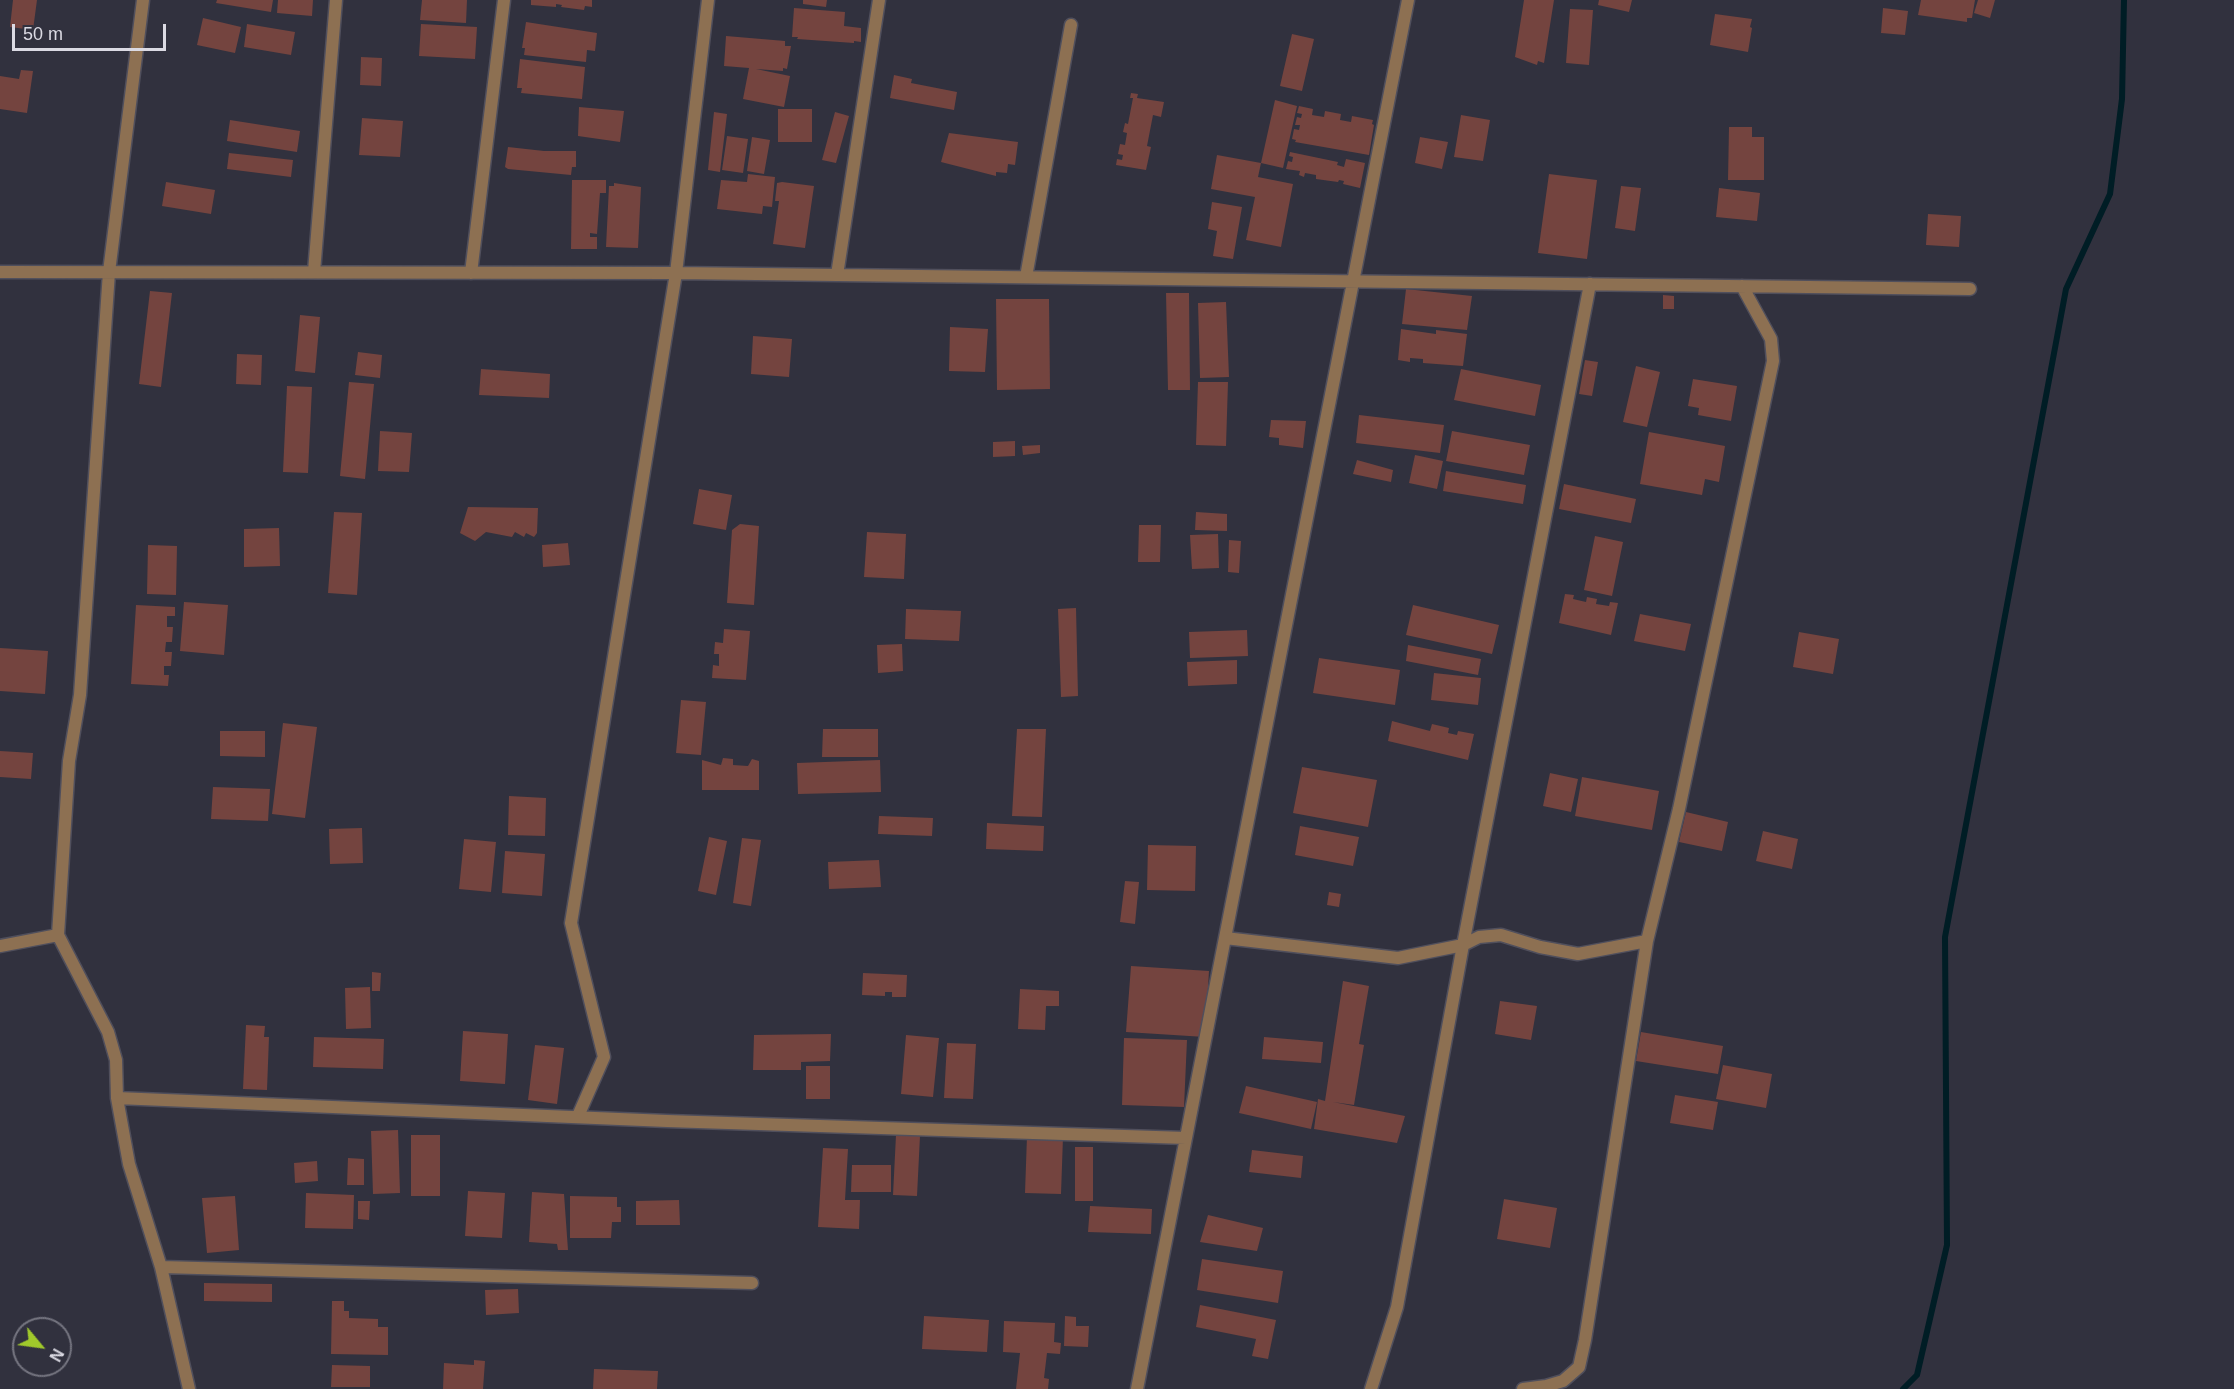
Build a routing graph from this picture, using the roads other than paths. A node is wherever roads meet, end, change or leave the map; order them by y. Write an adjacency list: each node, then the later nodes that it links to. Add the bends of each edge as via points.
1 (143, 0): 9 (street)
2 (336, 0): 10 (street)
3 (504, 0): 11 (street)
4 (708, 0): 12 (street)
5 (879, 0): 13 (street)
6 (1408, 0): 15 (street)
7 (1071, 25): 14 (street)
8 (0, 272): 9 (street)
9 (109, 272): 10 (street); 19 (street, via 80,695 69,762)
10 (314, 272): 11 (street)
11 (471, 273): 12 (street)
12 (676, 273): 13 (street); 25 (street, via 571,923 604,1057)
13 (837, 275): 14 (street)
14 (1026, 277): 15 (street)
15 (1354, 281): 16 (street); 20 (street)
16 (1590, 284): 17 (street); 22 (street)
17 (1742, 286): 18 (street); 21 (street, via 1771,339 1773,361 1682,797)
18 (1970, 289)
19 (58, 935): 23 (street); 24 (street, via 108,1032 116,1060)
20 (1225, 938): 22 (street, via 1398,958); 26 (street)
21 (1647, 941): 22 (street, via 1578,954 1501,935 1479,937); 32 (street, via 1579,1367 1563,1382)
22 (1463, 945): 31 (street, via 1397,1307)
23 (0, 946)
24 (117, 1098): 25 (street); 27 (street, via 129,1164)
25 (578, 1116): 26 (street)
26 (1186, 1138): 30 (street)
27 (161, 1267): 28 (street); 29 (street)
28 (753, 1283)
29 (189, 1389)
30 (1137, 1389)
31 (1371, 1389)
32 (1522, 1389)

